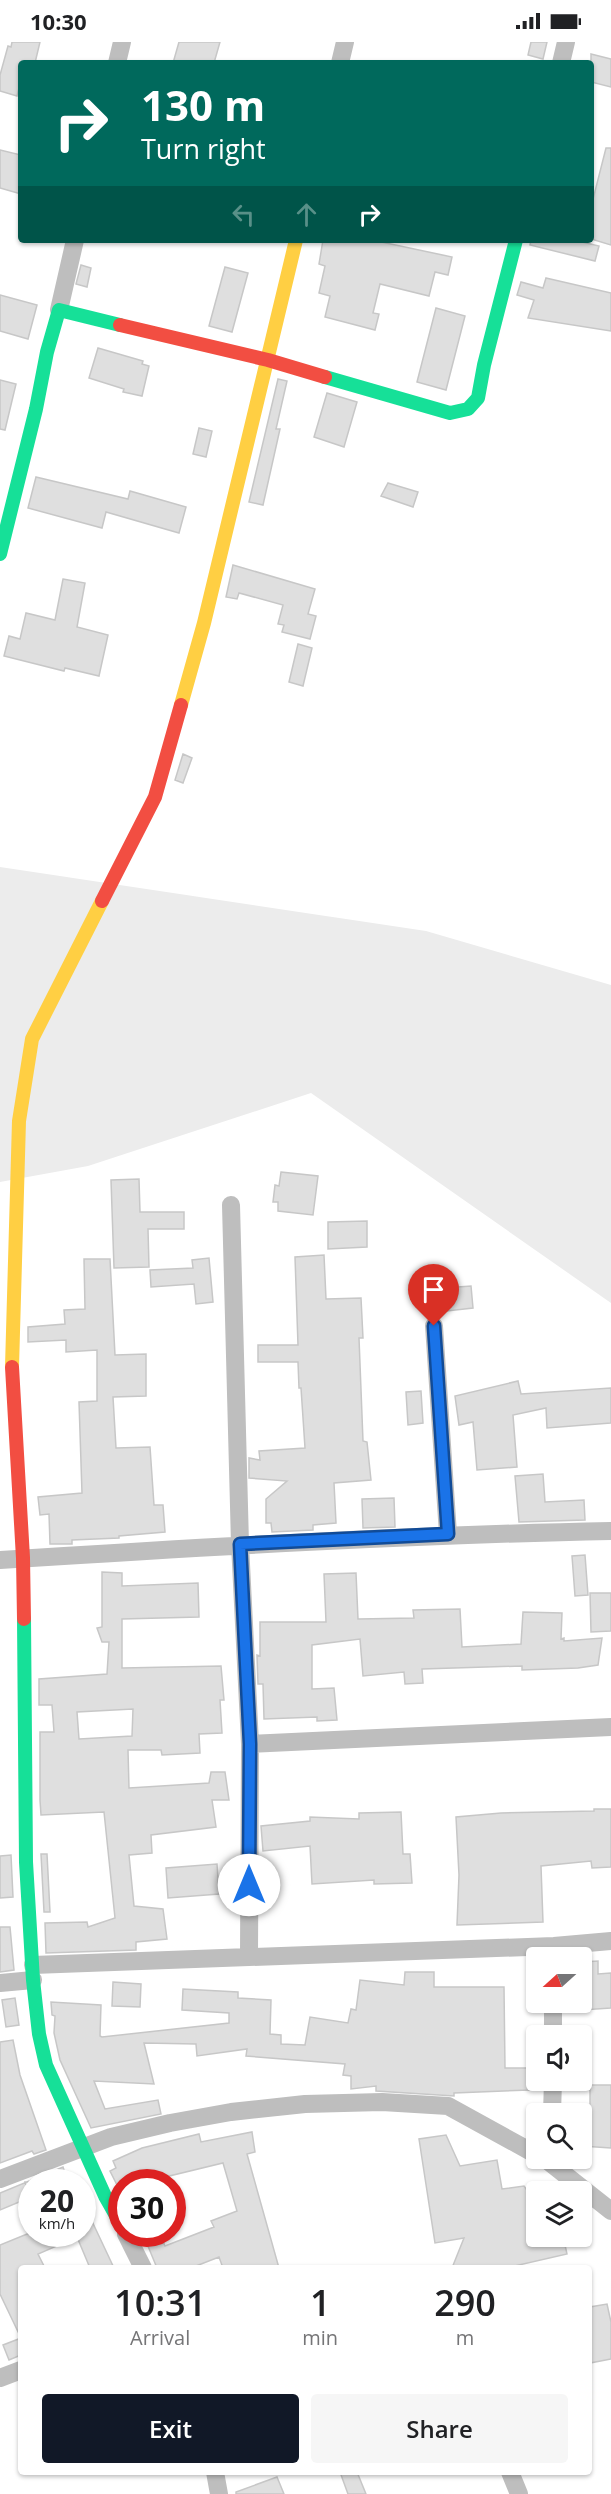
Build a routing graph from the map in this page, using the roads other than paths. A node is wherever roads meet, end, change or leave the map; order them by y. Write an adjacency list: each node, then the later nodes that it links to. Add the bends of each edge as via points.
1 (122, 42): 4 (street)
2 (345, 42): 5 (street)
3 (566, 42): 6 (street)
4 (118, 60)
5 (341, 60)
6 (562, 60)
7 (74, 243): 10 (street)
8 (295, 243): 11 (street)
9 (515, 243): 11 (street, via 478,398 468,409 450,413)
10 (59, 310): 11 (street); 12 (street)
11 (268, 360): 18 (street, via 204,623 155,797 32,1039 19,1121 12,1348)
12 (0, 554)
13 (231, 1205): 17 (street)
14 (434, 1326): 16 (street)
15 (611, 1531): 16 (street)
16 (448, 1534): 17 (street)
17 (240, 1544): 18 (street); 21 (street)
18 (23, 1558): 19 (street); 26 (street, via 26,1862)
19 (0, 1560)
20 (611, 1727): 21 (street)
21 (250, 1744): 25 (street)
22 (611, 1941): 23 (street)
23 (580, 1947)
24 (526, 1952): 25 (street)
25 (249, 1956): 26 (street)
26 (33, 1973): 27 (street); 28 (street, via 46,2065)
27 (0, 1983)
28 (83, 2148): 29 (street, via 111,2137 231,2112 306,2104 382,2102 448,2106); 31 (street); 32 (street)
29 (526, 2149)
30 (557, 2169): 33 (street)
31 (0, 2180)
32 (108, 2198)
33 (611, 2211)
34 (132, 2247): 35 (street)
35 (142, 2265)
36 (18, 2371): 37 (street)
37 (0, 2378)
38 (215, 2475): 40 (street)
39 (511, 2475): 41 (street)
40 (219, 2494)
41 (519, 2494)

